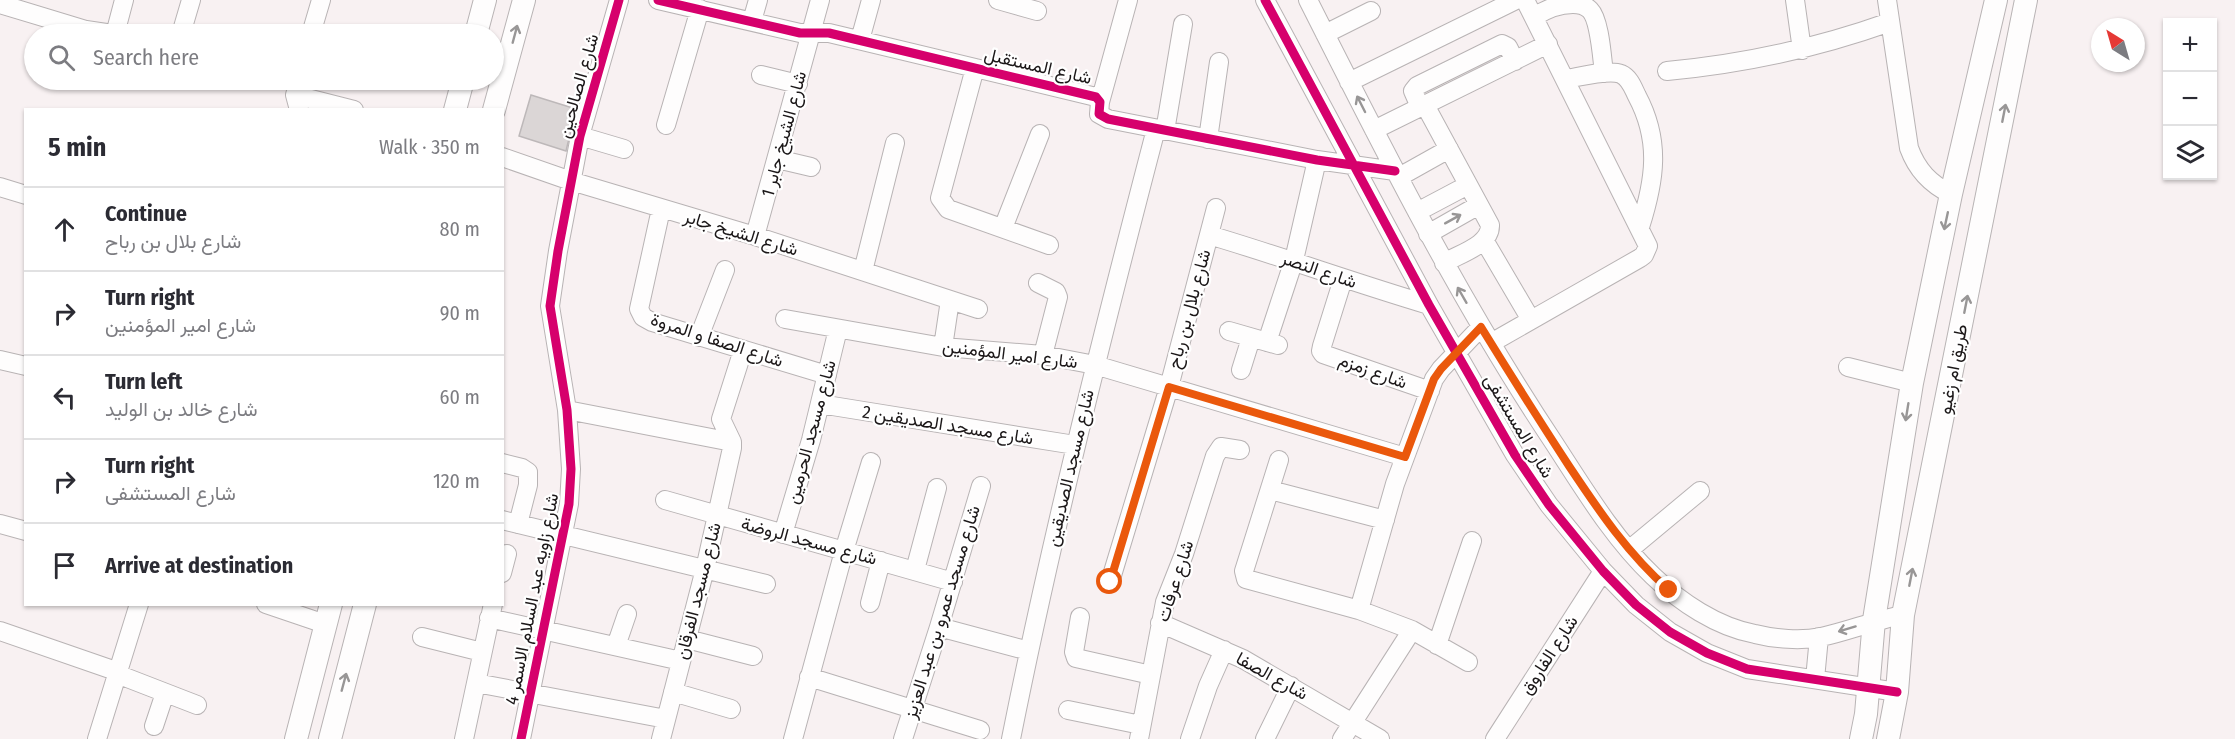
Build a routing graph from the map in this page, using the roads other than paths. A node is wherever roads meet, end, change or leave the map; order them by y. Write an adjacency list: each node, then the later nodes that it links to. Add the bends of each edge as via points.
1 (124, 0): 29 (street)
2 (191, 0): 30 (street)
3 (321, 0): 31 (street)
4 (485, 0): 32 (main road)
5 (524, 0): 42 (main road, one-way to 5)
6 (619, 0): 60 (street, شارع الصالحين)
7 (658, 0): 22 (street, شارع المستقبل)
8 (758, 0): 26 (street)
9 (820, 0): 34 (street, شارع الشيخ جابر 1)
10 (871, 0): 36 (street)
11 (998, 0): 23 (street)
12 (1128, 0): 51 (street)
13 (1265, 0): 68 (street, شارع المستشفى)
14 (1308, 0): 35 (street, شارع المستشفى)
15 (1516, 0): 46 (street)
16 (1525, 0): 25 (street)
17 (1795, 0): 38 (street)
18 (1887, 0): 27 (street)
19 (1996, 0): 75 (main road, طريق ام زغيو)
20 (2026, 0): 157 (main road, طريق ام زغيو, one-way to 20)
21 (0, 4): 28 (street)
22 (700, 9): 26 (street, شارع المستقبل); 56 (street)
23 (1037, 11)
24 (1371, 11): 35 (street)
25 (1534, 17): 37 (street); 43 (street, via 1565,4 1588,8 1595,18)
26 (752, 21): 34 (street, شارع المستقبل)
27 (1890, 22): 38 (street); 75 (street, via 1909,148 1925,177)
28 (66, 24)
29 (117, 24)
30 (184, 24)
31 (314, 24)
32 (479, 24)
33 (1183, 24): 57 (street, شارع مسجد الصديقين)
34 (811, 32): 36 (street, شارع المستقبل); 47 (street, شارع الشيخ جابر 1)
35 (1325, 34): 46 (street, شارع المستشفى)
36 (860, 40): 40 (street, شارع المستقبل)
37 (1548, 44): 45 (street); 52 (street)
38 (1802, 50): 41 (street)
39 (1219, 62): 61 (street)
40 (975, 68): 51 (street, شارع المستقبل, via 1096,97); 81 (street, via 940,198 948,209)
41 (1667, 71)
42 (504, 73)
43 (1604, 73): 45 (street); 80 (street, via 1616,72 1628,78 1650,128 1654,174)
44 (761, 75): 47 (street)
45 (1566, 79): 80 (street)
46 (1349, 82): 58 (street, شارع المستشفى, one-way to 46)
47 (798, 84): 66 (street, شارع الشيخ جابر 1)
48 (460, 90): 54 (main road)
49 (499, 90): 55 (main road, one-way to 49)
50 (298, 95): 53 (street)
51 (1100, 102): 57 (street, شارع المستقبل, via 1103,117)
52 (1423, 106): 58 (street); 64 (street)
53 (347, 108)
54 (456, 108)
55 (495, 108)
56 (666, 125)
57 (1160, 130): 61 (street, شارع المستقبل); 108 (street, شارع مسجد الصديقين)
58 (1374, 130): 70 (street, شارع المستشفى)
59 (1040, 134): 81 (street)
60 (580, 136): 63 (street); 71 (street, شارع الصالحين)
61 (1208, 139): 67 (street, شارع المستقبل)
62 (895, 143): 90 (street)
63 (624, 149)
64 (1449, 149): 70 (street); 72 (street)
65 (504, 158): 71 (street, شارع الشيخ جابر)
66 (777, 159): 69 (street); 84 (street, شارع الشيخ جابر 1)
67 (1317, 160): 68 (street, شارع المستقبل); 87 (street)
68 (1353, 165): 70 (street, شارع المستقبل); 94 (street, شارع المستشفى)
69 (811, 167)
70 (1397, 174): 79 (street, شارع المستشفى)
71 (570, 181): 78 (street, شارع الشيخ جابر); 117 (street, شارع زاويه عبد السلام الاسمر 4, via 550,306)
72 (1468, 185): 76 (street); 79 (street)
73 (0, 187): 74 (street)
74 (24, 194)
75 (1951, 194): 113 (main road, طريق ام زغيو, one-way to 113)
76 (1479, 205): 82 (street, one-way to 76); 85 (street, via 1490,225)
77 (1216, 208): 83 (street, شارع بلال بن رباح)
78 (661, 209): 84 (street, شارع الشيخ جابر); 101 (street, شارع الصفا و المروة, via 639,309 652,322)
79 (1417, 212): 82 (street, شارع المستشفى)
80 (1640, 227): 97 (street, via 1648,246 1644,255)
81 (1003, 228): 86 (street)
82 (1428, 234): 88 (street, شارع المستشفى)
83 (1209, 235): 87 (street, شارع النصر); 114 (street, شارع بلال بن رباح)
84 (755, 236): 90 (street, شارع الشيخ جابر)
85 (1484, 240): 88 (street); 97 (street)
86 (1049, 245)
87 (1294, 261): 91 (street, شارع النصر); 102 (street)
88 (1443, 262): 100 (street, شارع المستشفى, one-way to 88)
89 (725, 270): 101 (street)
90 (863, 271): 93 (street, شارع الشيخ جابر)
91 (1343, 279): 94 (street, شارع النصر); 115 (street, شارع زمزم, via 1323,354)
92 (1038, 283): 106 (street, via 1058,297)
93 (950, 300): 95 (street, شارع الشيخ جابر); 103 (street)
94 (1429, 305): 105 (street, شارع المستشفى)
95 (978, 309)
96 (785, 320): 98 (street, شارع امير المؤمنين)
97 (1531, 320): 100 (street)
98 (838, 329): 103 (street, شارع امير المؤمنين); 112 (street, شارع مسجد الحرمين)
99 (1229, 331): 102 (street)
100 (1486, 335): 105 (street); 138 (street, شارع المستشفى)
101 (699, 337): 104 (street, شارع الصفا و المروة)
102 (1266, 341): 111 (street)
103 (943, 347): 106 (street, شارع امير المؤمنين)
104 (743, 350): 112 (street, شارع الصفا و المروة); 118 (street, via 721,419)
105 (1457, 354): 115 (street, via 1441,369); 145 (street, شارع المستشفى, via 1549,506)
106 (1043, 355): 108 (street, شارع امير المؤمنين)
107 (0, 360): 109 (street)
108 (1095, 365): 114 (street, شارع امير المؤمنين); 119 (street, شارع مسجد الصديقين)
109 (24, 366)
110 (1848, 367): 113 (street)
111 (1241, 370)
112 (827, 375): 116 (street, شارع مسجد الحرمين)
113 (1912, 383): 159 (main road, طريق ام زغيو, one-way to 159)
114 (1169, 387): 121 (street, شارع امير المؤمنين); 147 (street, شارع بلال بن رباح)
115 (1430, 392): 121 (street)
116 (820, 404): 119 (street, شارع مسجد الصديقين 2); 135 (street, شارع مسجد الحرمين)
117 (567, 410): 118 (street); 136 (street, شارع زاويه عبد السلام الاسمر 4, via 571,469)
118 (732, 442): 130 (street, شارع مسجد الفرقان)
119 (1076, 445): 171 (street, شارع مسجد الصديقين)
120 (1240, 450): 160 (street, شارع عرفات, via 1226,446 1218,450)
121 (1405, 457): 131 (street)
122 (1279, 460): 127 (street)
123 (871, 462): 139 (street)
124 (504, 464): 132 (street, via 528,472 528,485)
125 (981, 486): 146 (street, شارع مسجد عمرو بن عبد العزيز)
126 (937, 488): 144 (street)
127 (1270, 490): 131 (street); 153 (street, via 1244,571 1246,579)
128 (1700, 491): 138 (street)
129 (665, 500): 130 (street, شارع مسجد الروضة)
130 (716, 515): 135 (street, شارع مسجد الروضة); 143 (street, شارع مسجد الفرقان)
131 (1385, 520): 153 (street)
132 (510, 522): 136 (street)
133 (0, 524): 134 (street)
134 (24, 530)
135 (783, 534): 139 (street, شارع مسجد الروضة)
136 (564, 535): 143 (street); 162 (street, شارع زاويه عبد السلام الاسمر 4)
137 (1472, 542): 168 (street)
138 (1629, 550): 166 (street, شارع المستشفى, via 1669,590 1731,627 1782,638)
139 (844, 551): 141 (street, شارع مسجد الروضة); 178 (street)
140 (507, 554): 142 (street)
141 (881, 561): 144 (street, شارع مسجد الروضة); 149 (street)
142 (504, 565)
143 (705, 569): 148 (street); 167 (street, شارع مسجد الفرقان)
144 (915, 570): 146 (street, شارع مسجد الروضة)
145 (1603, 571): 179 (street, شارع المستشفى, via 1670,632 1707,653 1747,669); 209 (street, شارع الفاروق)
146 (953, 582): 161 (street, شارع مسجد عمرو بن عبد العزيز)
147 (1110, 582)
148 (766, 584)
149 (870, 603)
150 (138, 606): 176 (street)
151 (278, 606): 155 (street)
152 (364, 606): 198 (main road, one-way to 152)
153 (1359, 610): 163 (street)
154 (491, 611): 162 (street); 172 (street)
155 (328, 614): 197 (main road)
156 (627, 614): 169 (street)
157 (1903, 615): 159 (street, شارع المستشفى); 184 (main road, طريق ام زغيو)
158 (1080, 617): 177 (street, via 1074,652 1077,657)
159 (1874, 620): 166 (street, شارع المستشفى, one-way to 166); 182 (main road, طريق ام زغيو)
160 (1160, 623): 170 (street, شارع الصفا); 177 (street, شارع عرفات)
161 (939, 627): 171 (street); 189 (street, شارع مسجد عمرو بن عبد العزيز)
162 (545, 630): 169 (street); 186 (street, شارع زاويه عبد السلام الاسمر 4)
163 (1412, 630): 168 (street); 192 (street)
164 (0, 631): 176 (street)
165 (422, 637): 172 (street)
166 (1819, 637): 179 (street)
167 (687, 639): 173 (street); 174 (street, شارع مسجد الفرقان)
168 (1437, 645): 175 (street)
169 (616, 646): 174 (street)
170 (1224, 650): 181 (street, شارع الصفا); 205 (street)
171 (1029, 651): 204 (street, شارع مسجد الصديقين)
172 (482, 652): 180 (street)
173 (753, 656)
174 (681, 661): 183 (street, شارع مسجد الفرقان)
175 (1468, 662)
176 (117, 674): 185 (street); 196 (street)
177 (1151, 675): 195 (street, شارع عرفات)
178 (809, 677): 189 (street); 202 (street)
179 (1815, 679): 182 (street, شارع المستشفى)
180 (476, 683): 186 (street); 199 (street)
181 (1291, 686): 192 (street, شارع الصفا); 206 (street)
182 (1868, 689): 184 (street, شارع المستشفى); 210 (main road, طريق ام زغيو)
183 (673, 692): 188 (street); 191 (street, شارع مسجد الفرقان)
184 (1897, 692): 211 (main road, طريق ام زغيو)
185 (165, 693): 187 (street); 193 (street)
186 (532, 694): 191 (street); 200 (street, شارع زاويه عبد السلام الاسمر 4)
187 (197, 705)
188 (731, 708)
189 (913, 709): 194 (street); 203 (street, شارع مسجد عمرو بن عبد العزيز)
190 (1068, 710): 195 (street)
191 (666, 719): 201 (street, شارع مسجد الفرقان)
192 (1352, 722): 207 (street); 208 (street, شارع الصفا)
193 (154, 726)
194 (980, 730)
195 (1140, 732)
196 (97, 739)
197 (296, 739)
198 (330, 739)
199 (464, 739)
200 (521, 739)
201 (661, 739)
202 (793, 739)
203 (903, 739)
204 (1011, 739)
205 (1190, 739)
206 (1265, 739)
207 (1342, 739)
208 (1380, 739)
209 (1496, 739)
210 (1861, 739)
211 (1888, 739)

